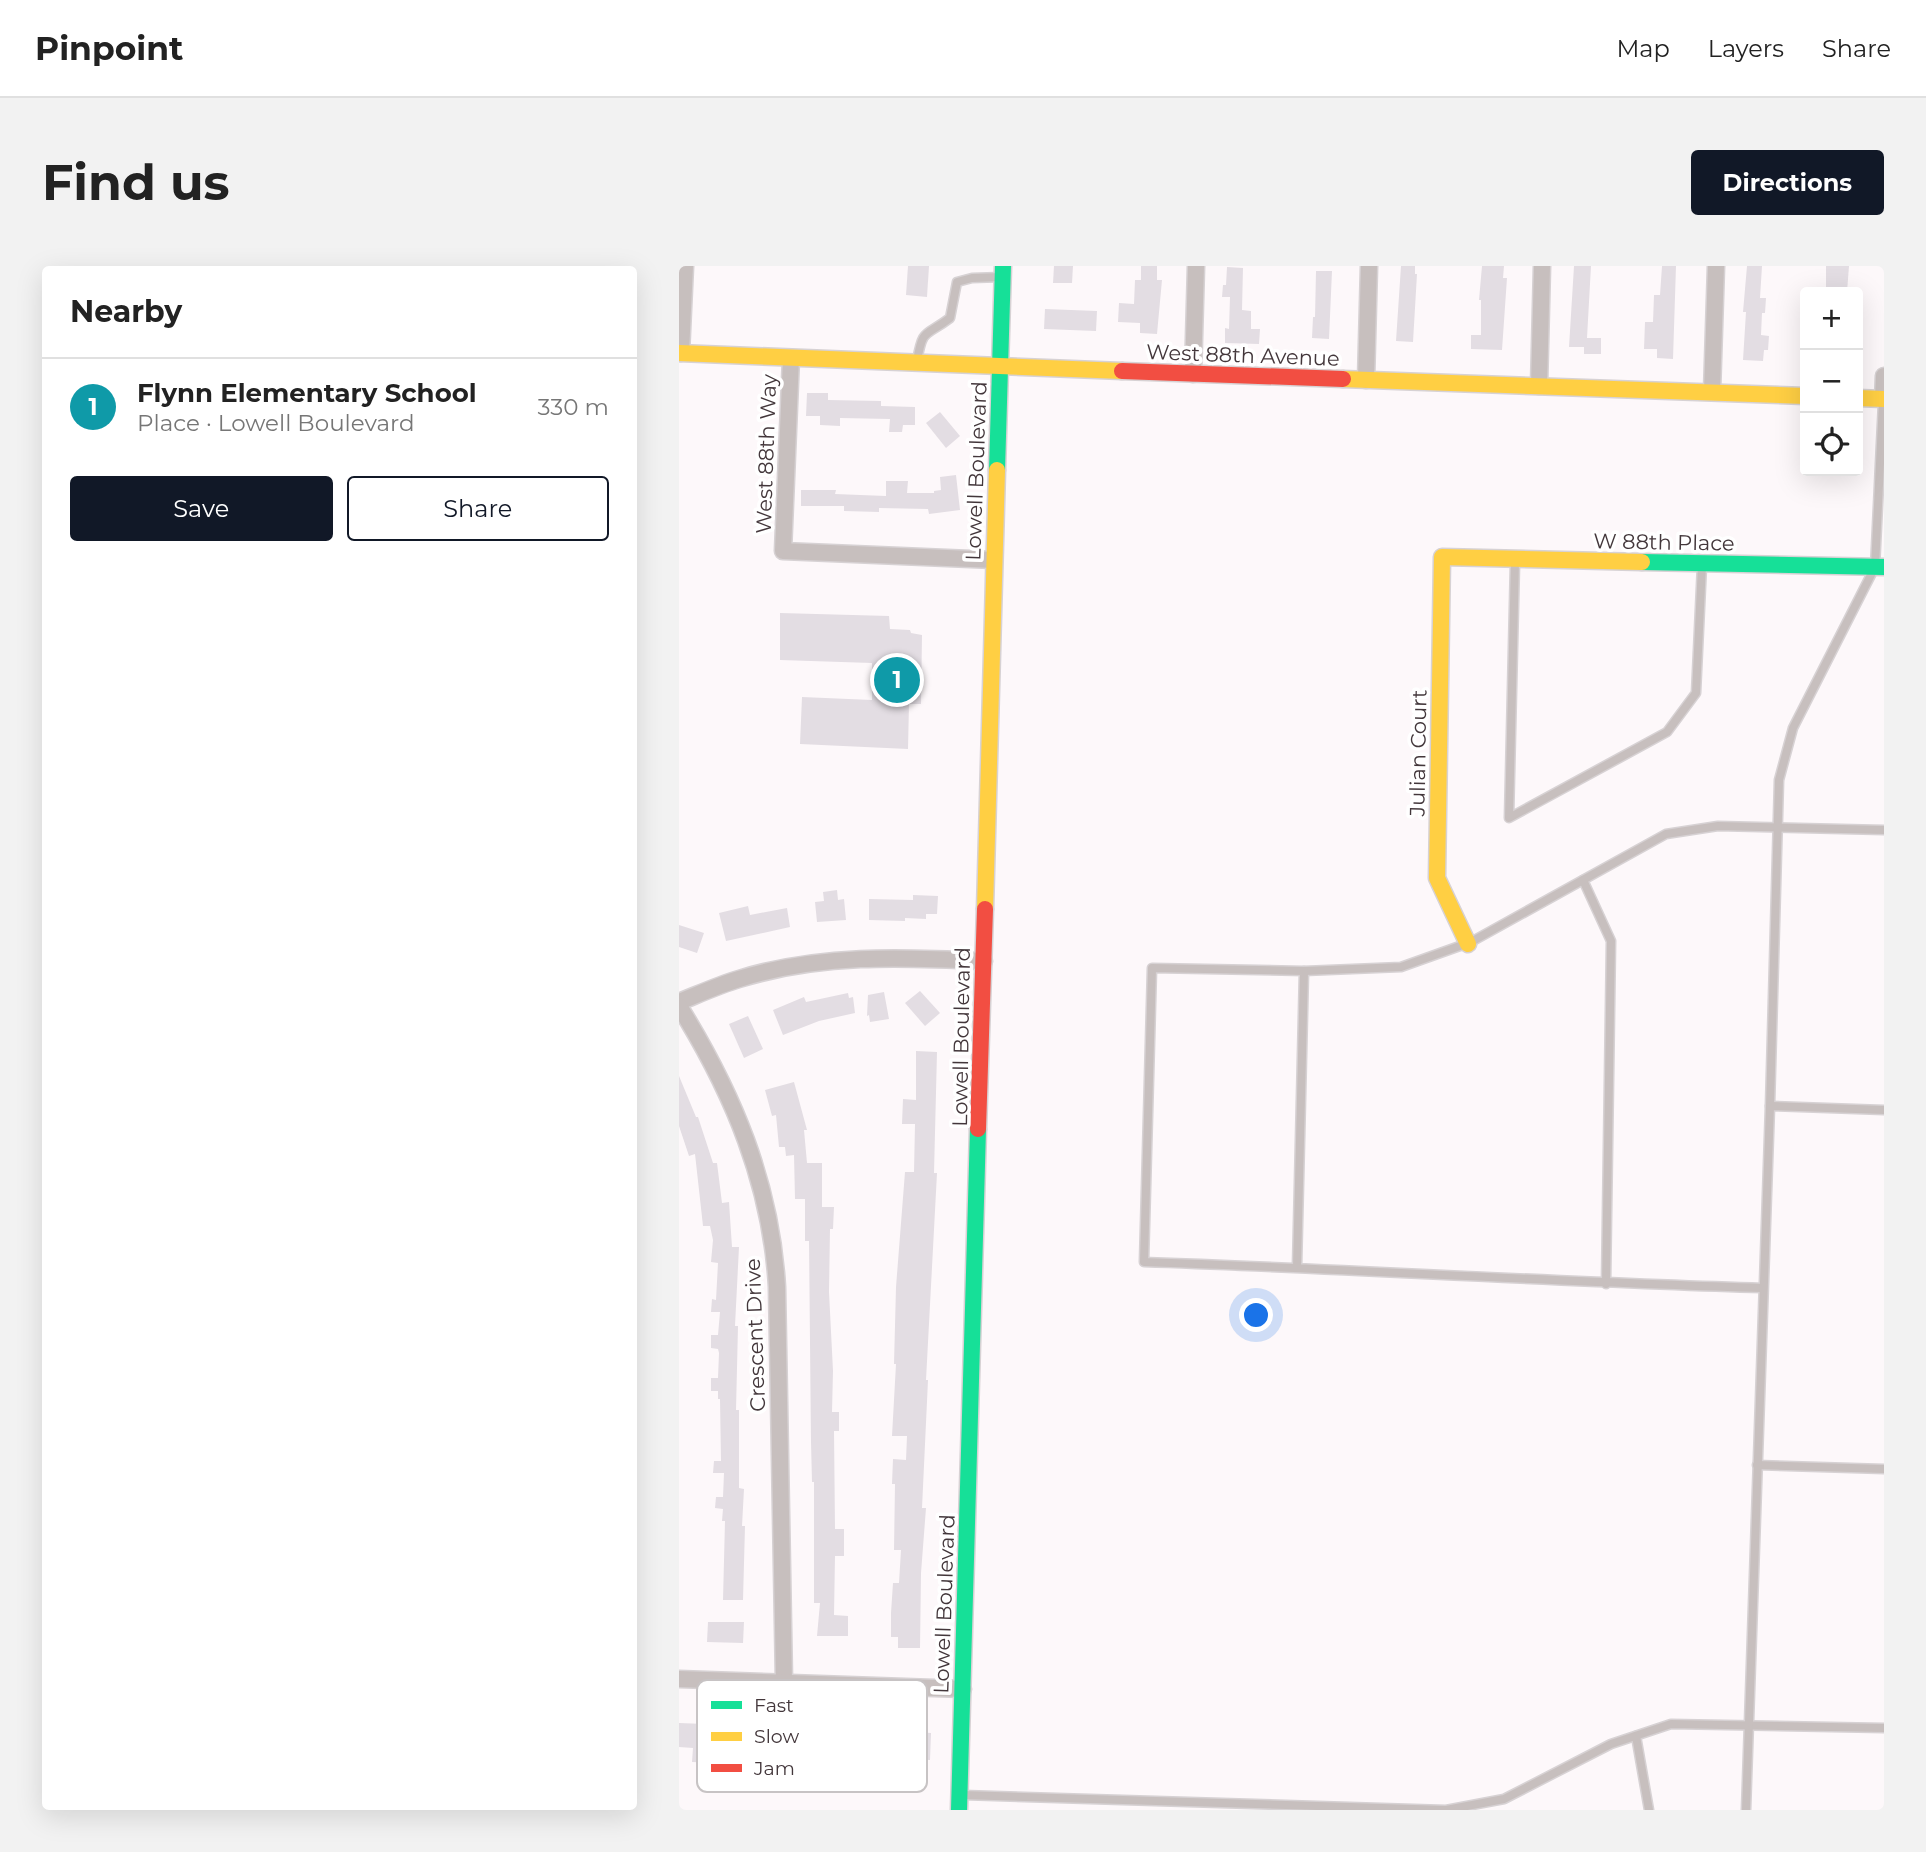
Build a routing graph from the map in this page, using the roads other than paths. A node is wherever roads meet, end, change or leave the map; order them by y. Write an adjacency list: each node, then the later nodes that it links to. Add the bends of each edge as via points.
1 (685, 266): 7 (street)
2 (1196, 266): 11 (street)
3 (1369, 266): 13 (street)
4 (1542, 266): 14 (street)
5 (1716, 266): 15 (street)
6 (1002, 271): 9 (lane, via 957,282 950,318 925,333); 10 (street, Lowell Boulevard)
7 (680, 353): 8 (street, West 88th Avenue)
8 (791, 358): 9 (street, West 88th Avenue); 21 (street, West 88th Way, via 783,551)
9 (917, 364): 10 (street, West 88th Avenue)
10 (1000, 367): 11 (street, West 88th Avenue); 21 (street, Lowell Boulevard)
11 (1193, 374): 13 (street, West 88th Avenue)
12 (1884, 376): 18 (street)
13 (1366, 380): 14 (street, West 88th Avenue)
14 (1539, 386): 15 (street, West 88th Avenue)
15 (1712, 392): 16 (street, West 88th Avenue)
16 (1800, 396)
17 (1863, 398): 18 (street)
18 (1884, 399): 23 (lane)
19 (1442, 557): 20 (street, W 88th Place); 27 (street, Julian Court, via 1437,878)
20 (1515, 559): 22 (street, W 88th Place); 22 (lane, via 1509,818 1667,732 1696,693)
21 (994, 560): 28 (street, Lowell Boulevard)
22 (1702, 565): 23 (street, W 88th Place)
23 (1879, 567): 24 (lane, via 1793,728 1779,780)
24 (1779, 827): 25 (lane); 26 (lane, via 1718,826 1666,834); 31 (lane)
25 (1884, 830)
26 (1583, 880): 27 (lane); 34 (lane, via 1611,942)
27 (1468, 944): 29 (lane, via 1401,967)
28 (984, 961): 30 (street, via 843,959 739,979); 42 (street, Lowell Boulevard)
29 (1304, 971): 33 (lane); 33 (lane, via 1152,968 1143,1262)
30 (679, 1004): 40 (street, Crescent Drive, via 733,1104 753,1156 773,1244)
31 (1770, 1106): 32 (lane); 35 (lane)
32 (1884, 1110)
33 (1297, 1267): 34 (lane)
34 (1606, 1283): 35 (lane)
35 (1763, 1287): 36 (lane)
36 (1757, 1465): 37 (lane); 43 (lane)
37 (1884, 1469)
38 (679, 1679): 39 (street)
39 (714, 1680)
40 (784, 1680)
41 (927, 1688): 42 (street)
42 (963, 1689): 46 (street, Lowell Boulevard)
43 (1748, 1724): 44 (lane); 45 (lane, via 1671,1724); 49 (lane)
44 (1884, 1728)
45 (1636, 1736): 47 (lane, via 1611,1744 1504,1799 1446,1810); 48 (lane)
46 (959, 1802): 47 (lane)
47 (1256, 1807)
48 (1649, 1810)
49 (1746, 1810)

